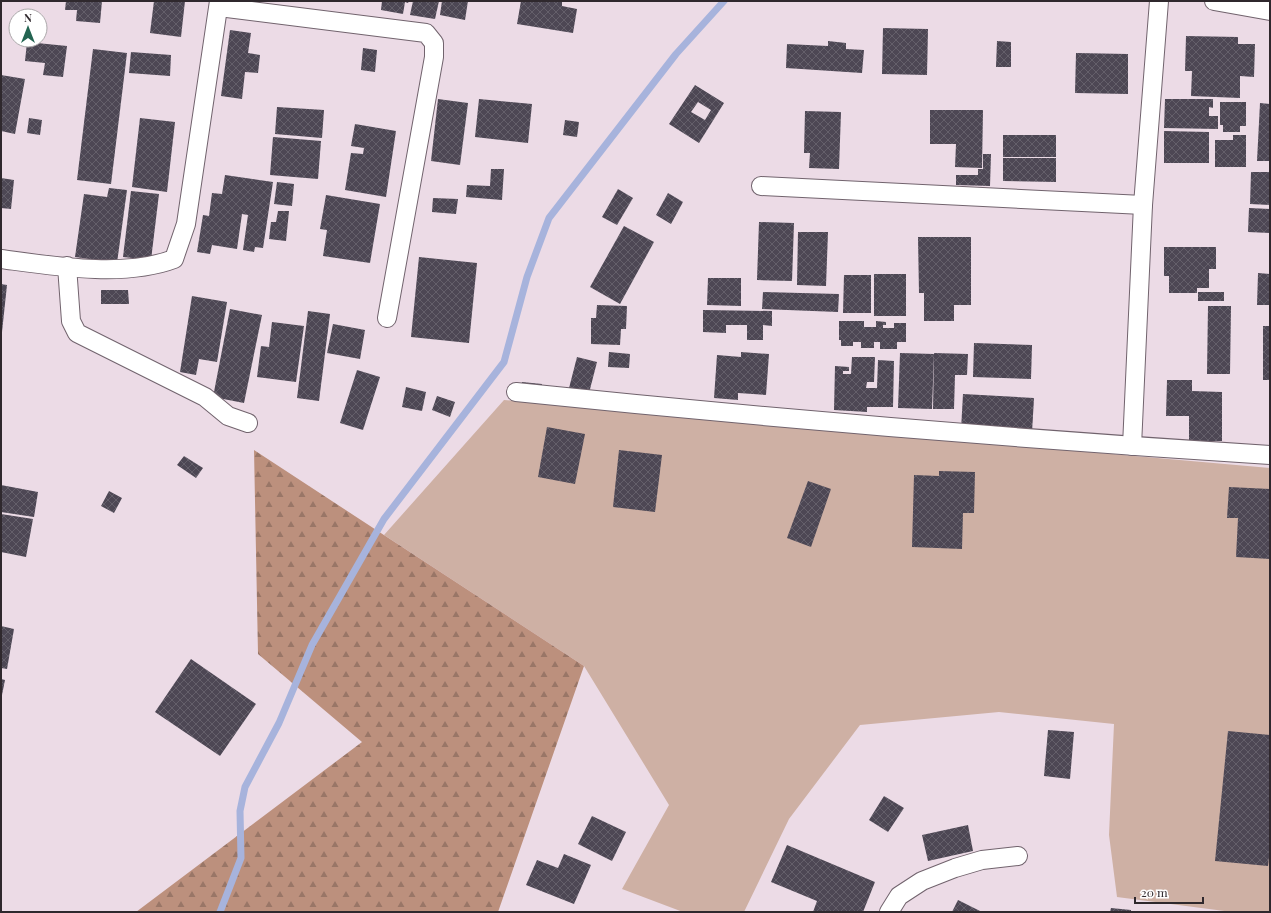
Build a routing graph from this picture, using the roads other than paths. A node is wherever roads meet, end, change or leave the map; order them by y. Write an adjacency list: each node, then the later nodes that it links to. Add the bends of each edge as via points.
1 (1159, 1): 6 (street)
2 (1214, 1): 4 (street)
3 (219, 4): 8 (street, via 186,224 174,259 159,264 133,267 97,269); 9 (street, via 426,33 434,43 434,57)
4 (1270, 11)
5 (761, 186): 6 (street)
6 (1143, 205): 12 (street)
7 (1, 258): 8 (street)
8 (67, 266): 11 (street, via 71,321 76,333 205,396 228,416)
9 (387, 318)
10 (516, 392): 12 (street, via 710,412)
11 (248, 423)
12 (1132, 446): 13 (street)
13 (1270, 455)
14 (1018, 856): 15 (street, via 982,860 922,881 899,896)
15 (890, 912)

